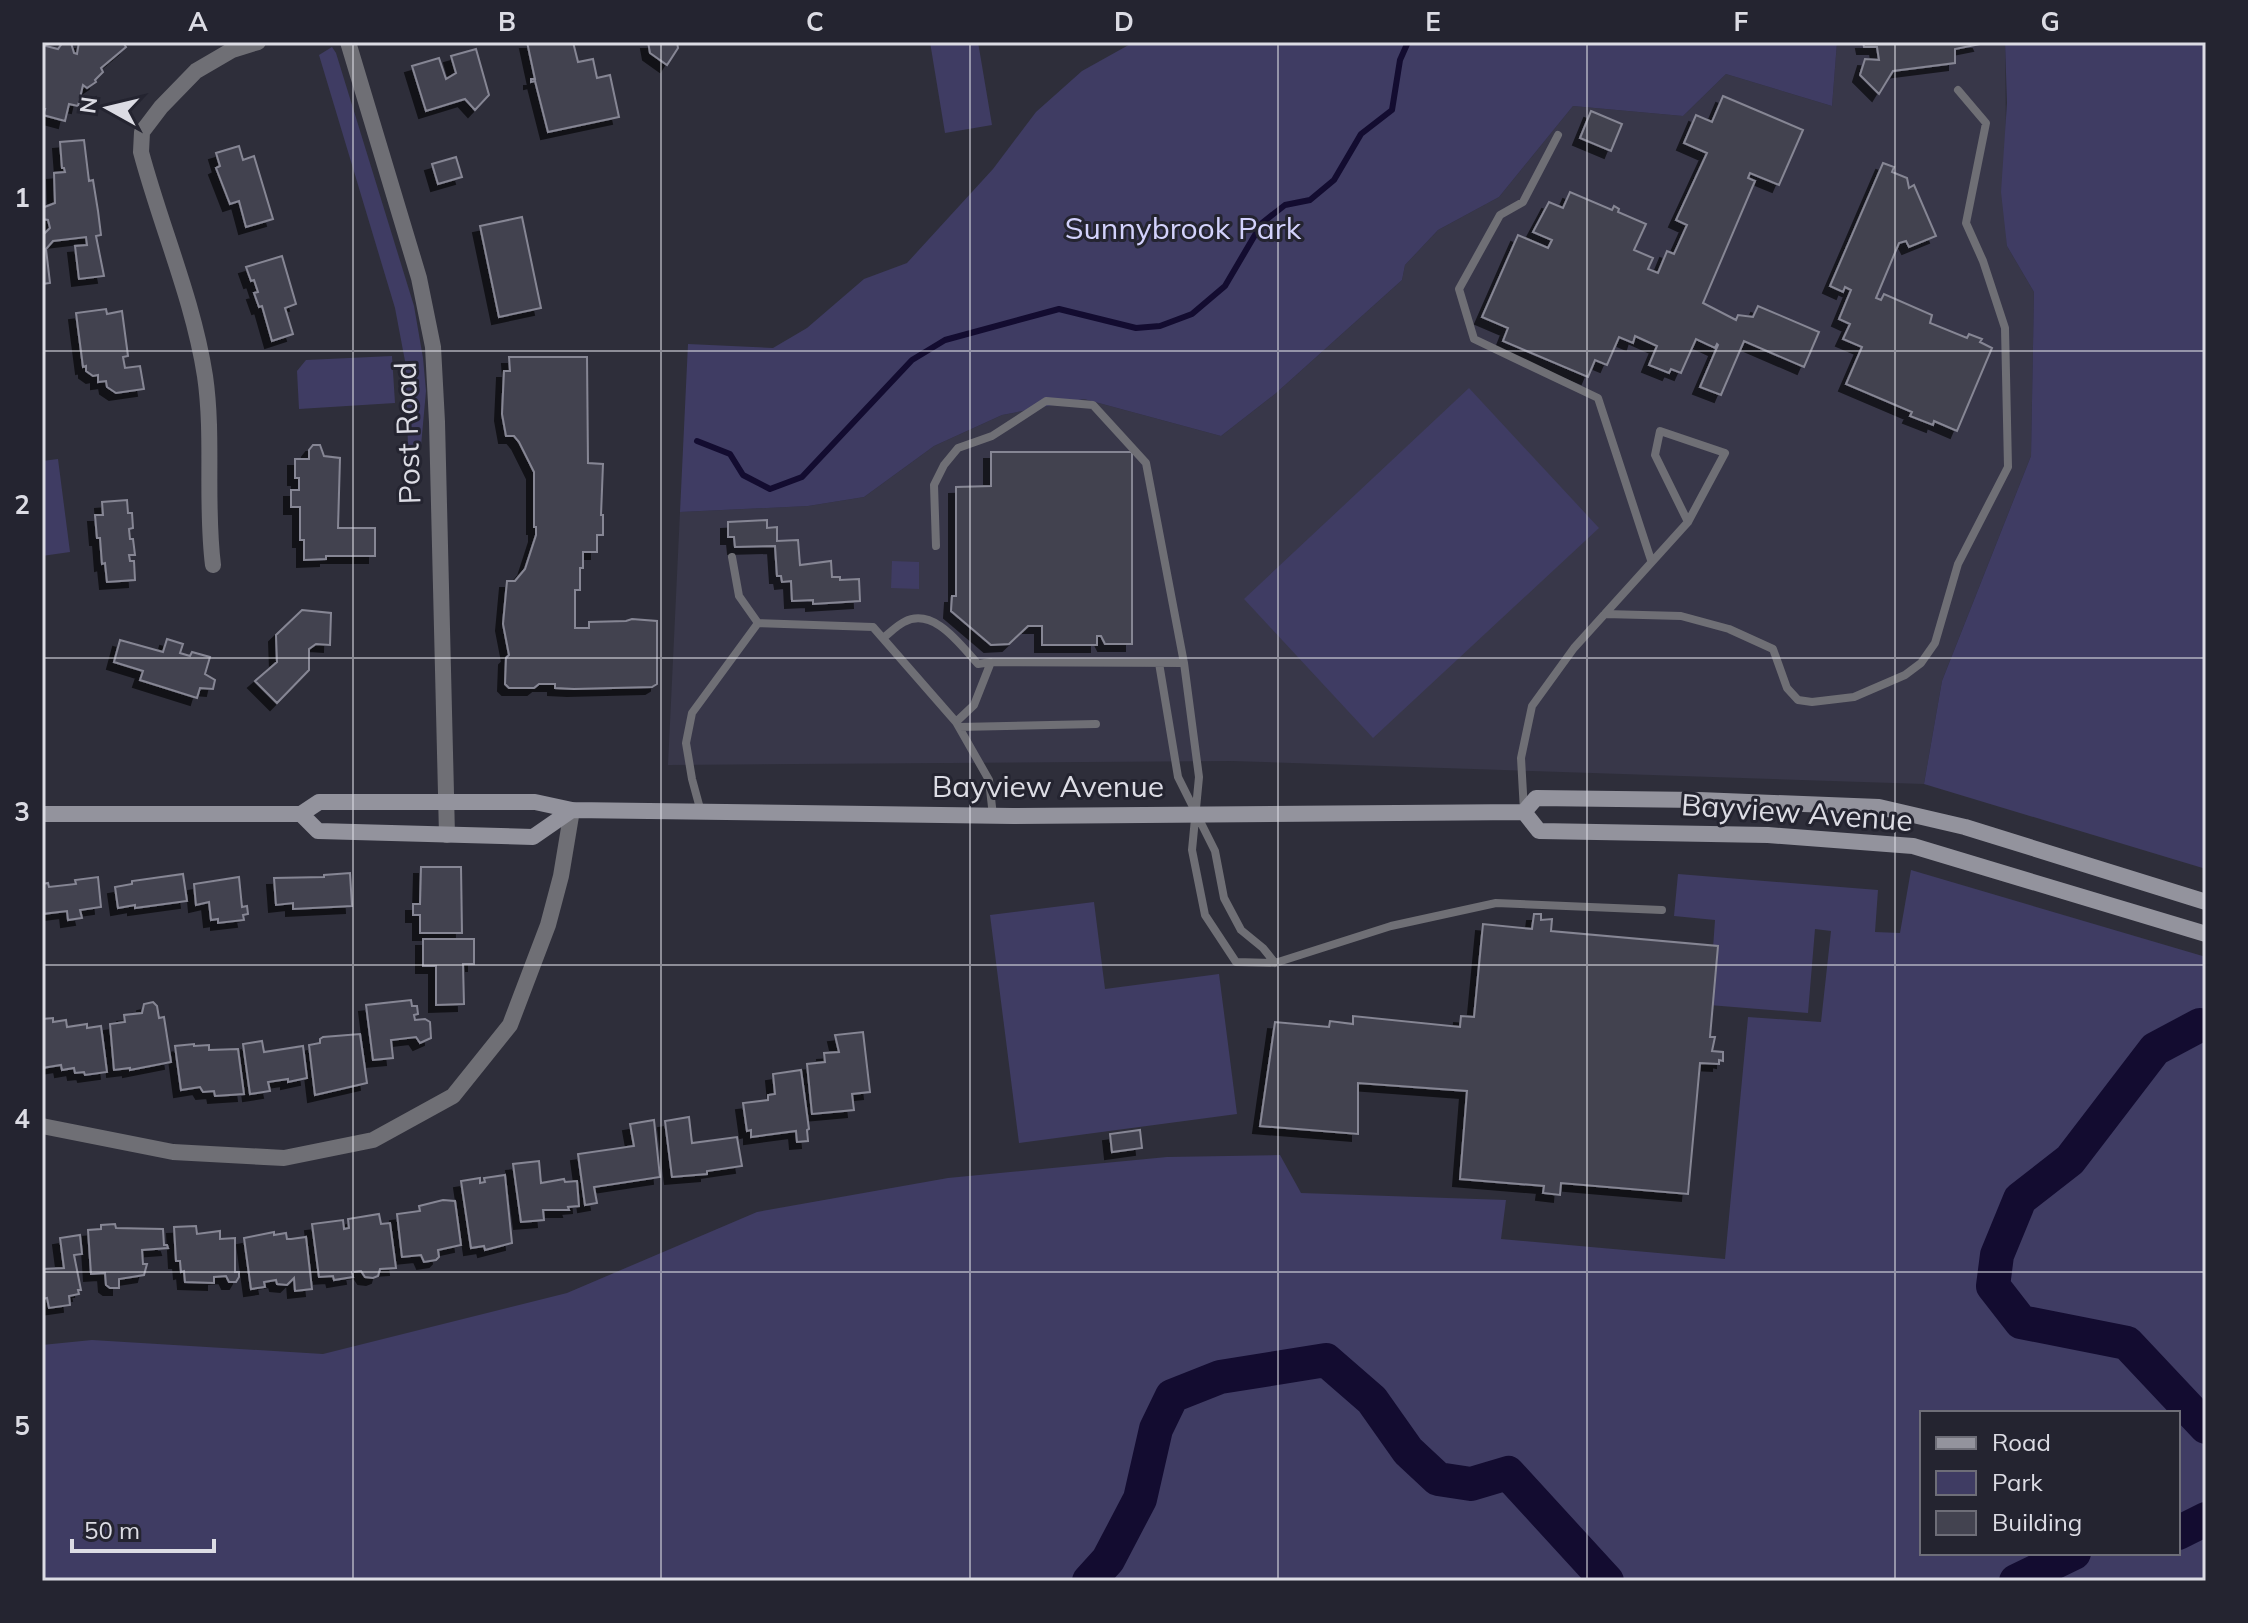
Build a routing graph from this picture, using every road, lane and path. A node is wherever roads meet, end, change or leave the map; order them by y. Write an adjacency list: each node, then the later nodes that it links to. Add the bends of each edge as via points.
1 (258, 42): 9 (street, via 196,71 142,132 141,152 198,337 206,380)
2 (348, 42): 18 (street, Post Road, via 419,278 433,347)
3 (1958, 90): 10 (lane, via 1986,123 1966,223 2005,328 2008,467 1958,564 1935,643 1905,675 1854,697 1812,702 1798,700 1787,688 1773,649 1729,629 1681,616)
4 (1558, 135): 8 (lane, via 1523,202 1500,215 1459,289 1474,339 1598,398)
5 (1688, 522): 5 (lane, via 1725,453 1660,431 1655,455); 8 (lane)
6 (936, 546): 15 (lane, via 934,485 958,448 992,436 1046,401 1093,405 1146,463)
7 (732, 557): 11 (lane, via 739,596)
8 (1651, 560): 10 (lane)
9 (213, 565)
10 (1605, 614): 20 (lane, via 1532,706 1521,758)
11 (758, 623): 12 (lane, via 873,627); 21 (lane, via 692,713 686,743)
12 (883, 638): 13 (lane, via 906,621 929,622 940,625 978,664); 16 (lane)
13 (991, 662): 14 (lane); 16 (lane, via 974,705)
14 (1159, 663): 15 (lane); 24 (lane, via 1178,777)
15 (1184, 663): 24 (lane, via 1199,777)
16 (957, 724): 17 (lane); 25 (lane, via 989,780)
17 (1096, 724)
18 (446, 803): 19 (main road, Bayview Avenue, via 535,802); 23 (main road, Bayview Avenue, via 319,802); 26 (street, Post Road)
19 (572, 810): 21 (main road, Bayview Avenue); 26 (main road, Bayview Avenue, via 533,837); 31 (street, via 548,925 510,1025 453,1096 373,1140 284,1158 173,1152)
20 (1524, 812): 24 (main road, Bayview Avenue); 27 (main road, Bayview Avenue, via 1536,798 1879,807 1965,827); 29 (main road, Bayview Avenue, via 1539,831 1768,835 1913,846)
21 (701, 813): 25 (main road, Bayview Avenue)
22 (42, 814): 23 (main road, Bayview Avenue)
23 (301, 814): 26 (main road, Bayview Avenue, via 318,831)
24 (1196, 814): 25 (main road, Bayview Avenue); 30 (lane, via 1215,851 1224,898 1241,930); 30 (lane, via 1192,850 1205,915 1236,962)
25 (993, 816)
26 (447, 835)
27 (2206, 902)
28 (1662, 910): 30 (lane, via 1496,903 1391,926)
29 (2206, 934)
30 (1275, 963)
31 (42, 1126)

